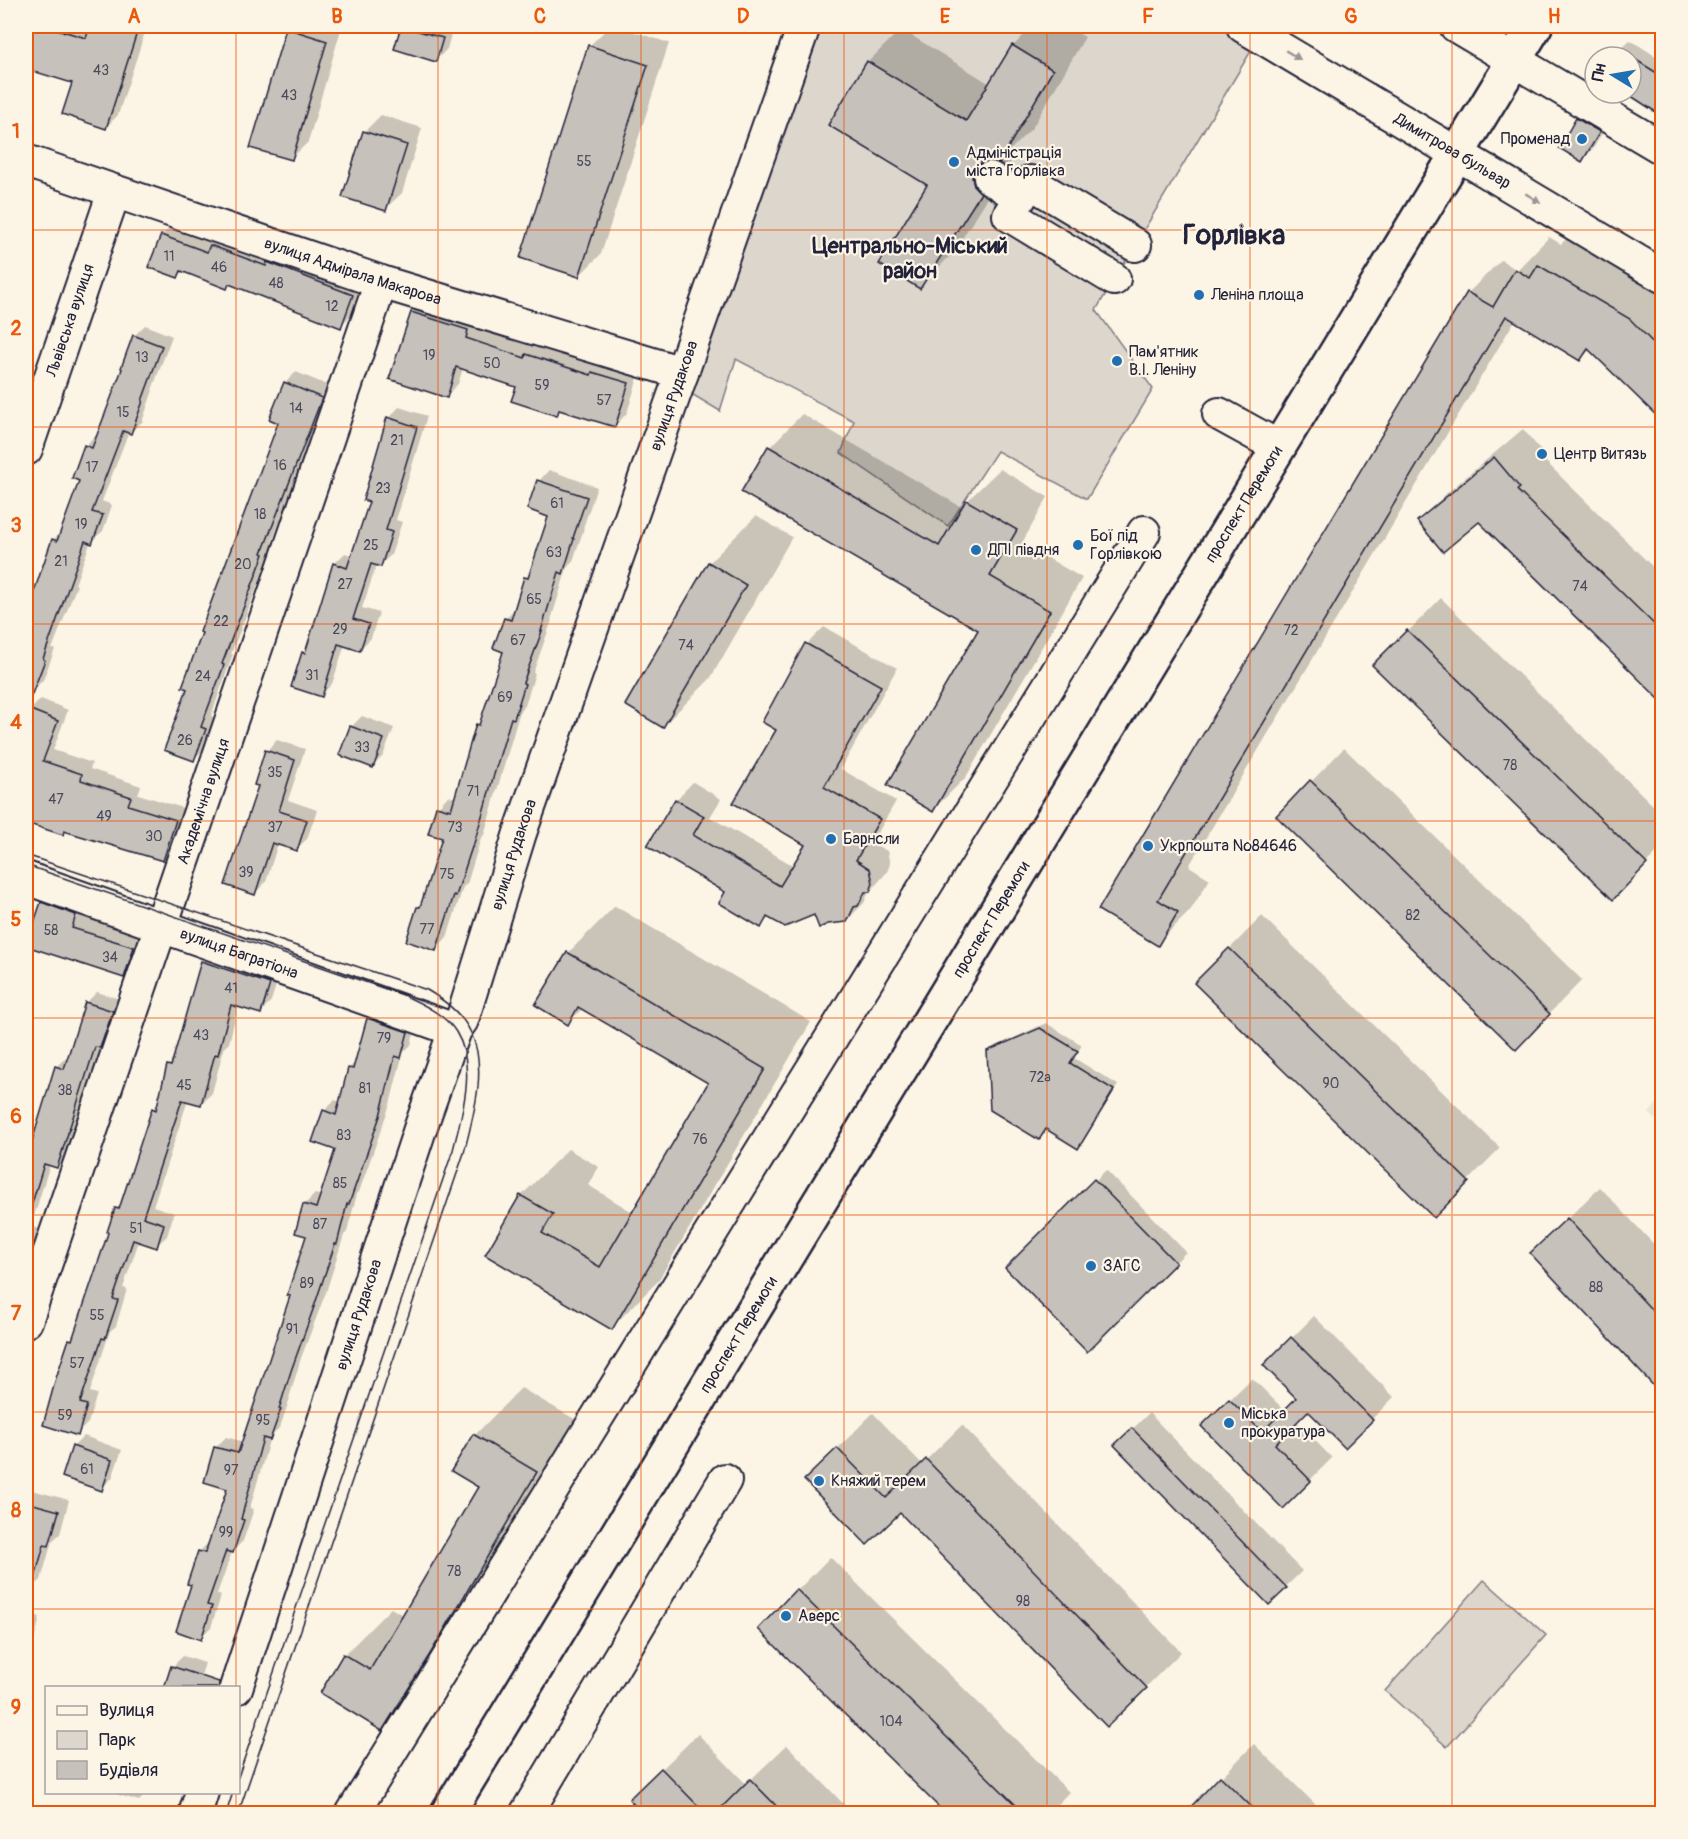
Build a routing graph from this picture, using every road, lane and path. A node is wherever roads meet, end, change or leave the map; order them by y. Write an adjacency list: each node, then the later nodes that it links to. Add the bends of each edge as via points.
1 (804, 26): 16 (street, вулиця Рудакова)
2 (1243, 26): 7 (street, Димитрова бульвар, one-way to 7)
3 (1456, 26): 5 (street)
4 (1535, 26): 5 (main road, проспект Перемоги)
5 (1514, 60): 6 (street); 7 (main road, проспект Перемоги)
6 (1662, 148)
7 (1457, 154): 13 (street, Димитрова бульвар, one-way to 13); 18 (main road, проспект Перемоги)
8 (26, 161): 10 (street, вулиця Адмірала Макарова)
9 (990, 178): 11 (street)
10 (114, 192): 15 (street, вулиця Адмірала Макарова); 19 (street, Львівська вулиця)
11 (1020, 197): 12 (street, via 1030,182); 14 (street, via 1009,215)
12 (1135, 244)
13 (1662, 276)
14 (1114, 279)
15 (381, 282): 16 (street, вулиця Адмірала Макарова); 22 (street, Академічна вулиця)
16 (682, 373): 23 (street, вулиця Рудакова, via 520,833 462,1020)
17 (1218, 414): 18 (street)
18 (1279, 447): 30 (main road, проспект Перемоги)
19 (26, 449)
20 (1144, 532): 29 (street)
21 (26, 878): 22 (street, вулиця Багратіона)
22 (161, 925): 23 (street, вулиця Багратіона); 24 (street, Академічна вулиця)
23 (455, 1030): 26 (street, вулиця Рудакова)
24 (26, 1321)
25 (725, 1480): 31 (street)
26 (237, 1686)
27 (201, 1794): 28 (street)
28 (195, 1814)
29 (352, 1814)
30 (447, 1814)
31 (526, 1814)

